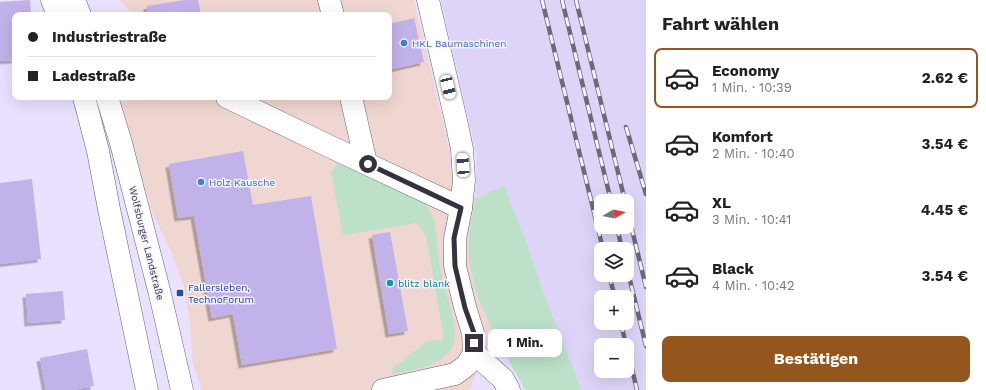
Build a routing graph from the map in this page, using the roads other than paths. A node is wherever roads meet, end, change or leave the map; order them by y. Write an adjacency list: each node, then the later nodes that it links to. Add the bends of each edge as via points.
1 (52, 0): 5 (street)
2 (74, 0): 6 (street)
3 (329, 0): 7 (street)
4 (428, 0): 13 (street, via 462,149 464,180)
5 (57, 12)
6 (79, 12)
7 (332, 12)
8 (85, 100): 15 (street, via 98,151)
9 (108, 100): 16 (street, Wolfsburger Landstraße, via 158,286)
10 (233, 100): 12 (street)
11 (352, 100): 12 (street)
12 (366, 163): 13 (street)
13 (461, 208): 14 (street, via 454,238 455,266 474,333)
14 (474, 354): 17 (street, via 467,366 455,374); 18 (street, via 502,379)
15 (147, 390)
16 (182, 390)
17 (384, 390)
18 (509, 390)

